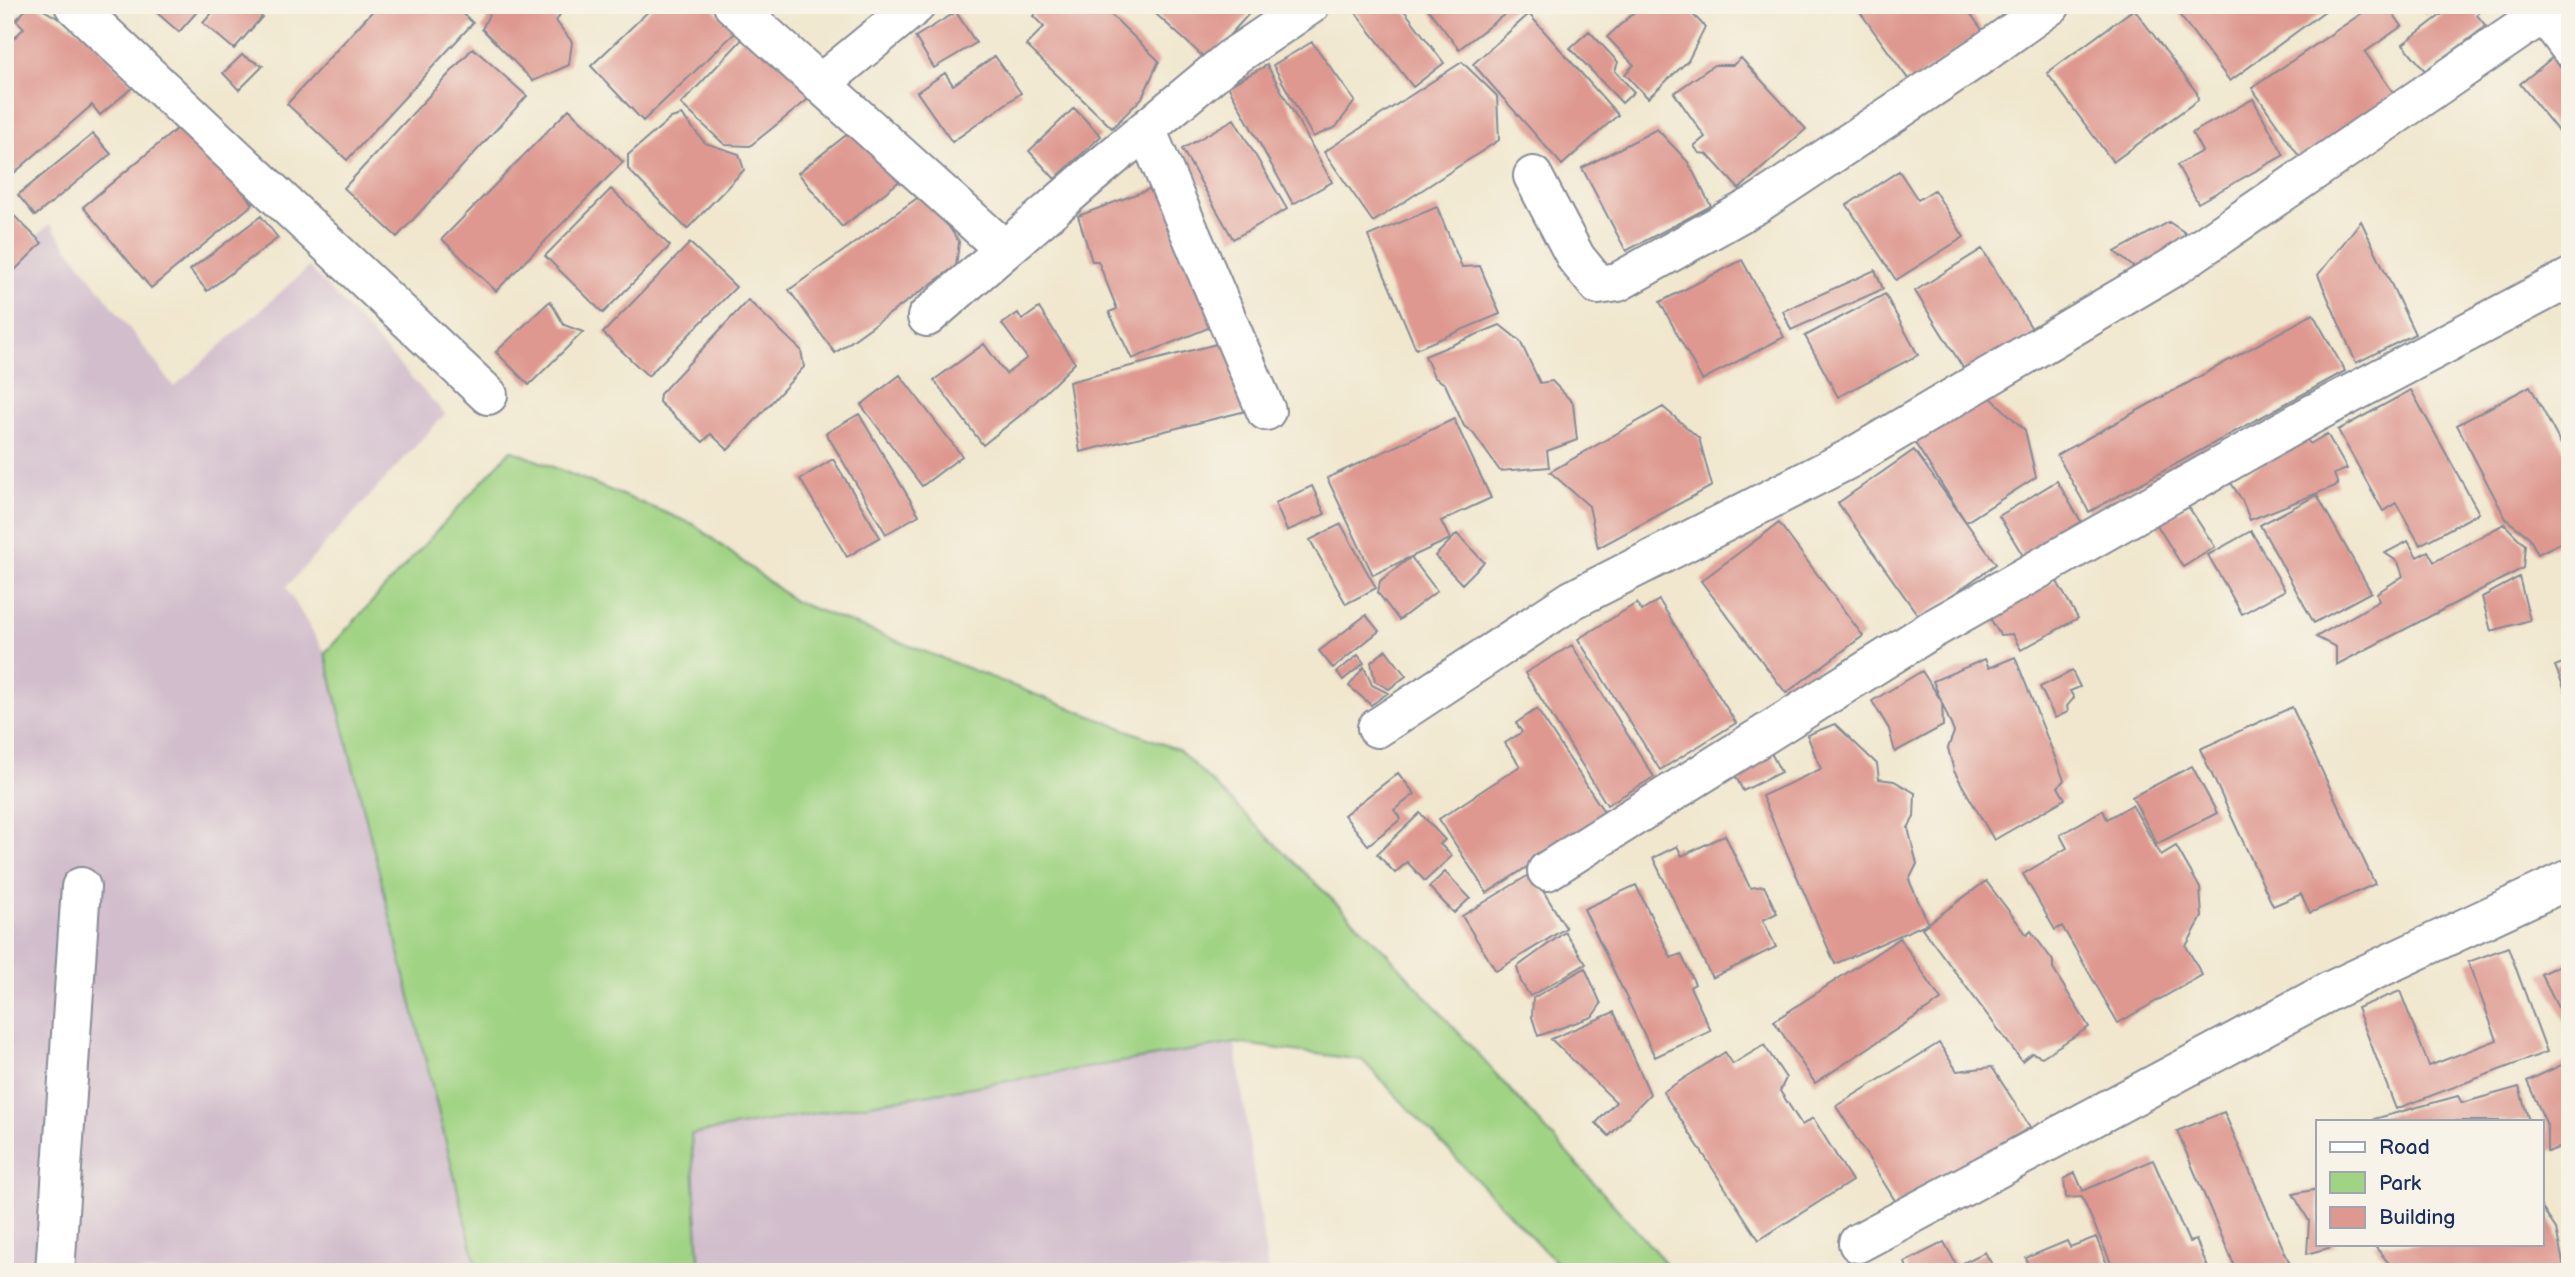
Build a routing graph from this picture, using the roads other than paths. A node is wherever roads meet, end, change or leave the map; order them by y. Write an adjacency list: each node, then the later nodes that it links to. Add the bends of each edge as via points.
1 (74, 5): 14 (street)
2 (733, 5): 8 (street)
3 (916, 5): 8 (street)
4 (1310, 5): 9 (street, via 1229,60)
5 (2050, 5): 10 (street, via 1757,204 1618,282 1598,285 1576,258)
6 (2541, 9): 7 (street); 16 (street, via 2175,265 1851,458 1572,600)
7 (2570, 48)
8 (820, 84): 11 (street)
9 (1146, 129): 11 (street); 15 (street)
10 (1533, 176)
11 (1004, 249): 13 (street)
12 (2570, 278): 17 (street, via 2309,416 1931,630)
13 (927, 317)
14 (488, 395)
15 (1266, 411)
16 (1377, 728)
17 (1547, 871)
18 (2570, 879): 20 (street, via 2330,991)
19 (81, 887): 21 (street)
20 (1858, 1243)
21 (55, 1272)

